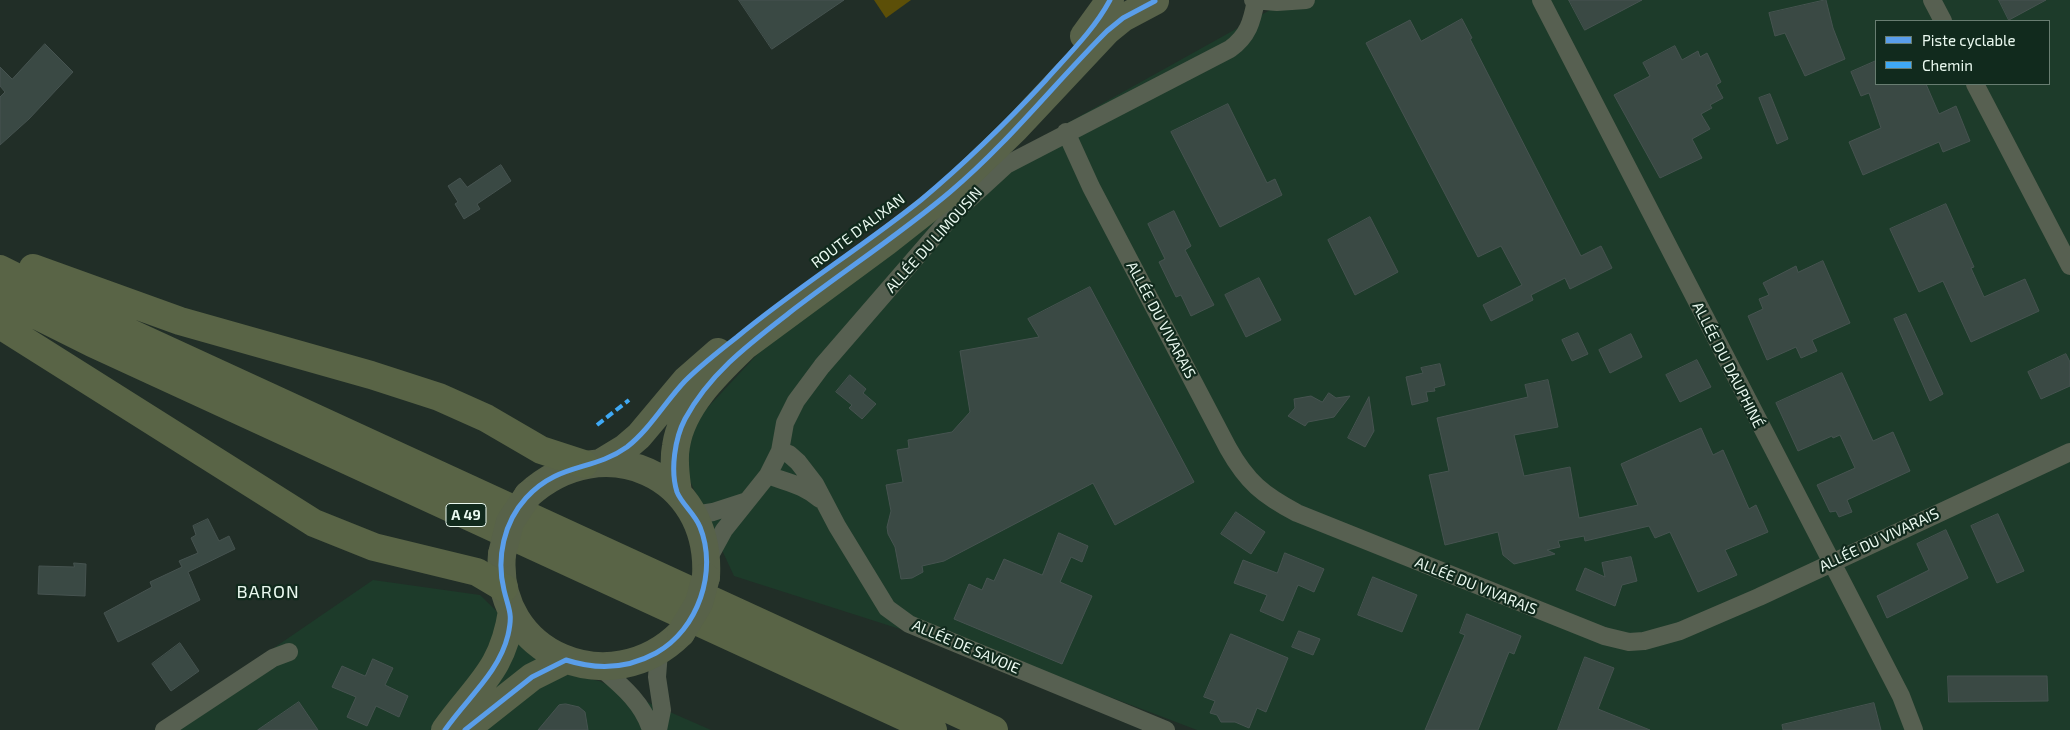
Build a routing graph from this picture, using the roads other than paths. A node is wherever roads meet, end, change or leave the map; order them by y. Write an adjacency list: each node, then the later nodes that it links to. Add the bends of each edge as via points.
1 (1110, 0): 17 (main road, ROUTE D'ALIXAN, via 1100,18 1062,62 969,158 920,200 712,357 686,380 625,448)
2 (1159, 0): 19 (main road, ROUTE D'ALIXAN, via 1123,18 1107,31 1015,129 952,190 745,346 727,363 702,392 680,430 675,454)
3 (1255, 0): 4 (street, ALLÉE DU LIMOUSIN); 9 (street, ALLÉE DU LIMOUSIN, via 1248,30 1237,44)
4 (1306, 0)
5 (1540, 0): 23 (street, ALLÉE DU DAUPHINÉ)
6 (1932, 0): 7 (street)
7 (1942, 20)
8 (1976, 85): 11 (street)
9 (1066, 132): 15 (street, ALLÉE DU LIMOUSIN, via 1006,164 957,210 822,366 796,401 786,423); 23 (street, ALLÉE DU VIVARAIS, via 1091,187 1228,448 1242,473 1270,499 1352,537 1577,627 1629,642 1660,638 1680,631)
10 (0, 256): 17 (highway, via 180,321 430,394 486,418 542,450)
11 (2070, 266)
12 (0, 269): 36 (highway, A 49, via 167,350)
13 (0, 297): 35 (highway, A 49, via 92,343)
14 (0, 325): 25 (highway, via 314,523 374,547 477,572)
15 (780, 451): 18 (street, ALLÉE DU LIMOUSIN); 20 (street, ALLÉE DE SAVOIE, via 798,462)
16 (2070, 452): 23 (street, ALLÉE DU VIVARAIS)
17 (593, 463): 19 (main road, via 618,463 640,469); 25 (main road, bridge, via 560,472 528,496 510,522 502,554)
18 (768, 475): 20 (street, ALLÉE DE SAVOIE, via 792,482); 21 (street, ALLÉE DU LIMOUSIN)
19 (678, 493): 22 (main road)
20 (821, 499): 37 (street, ALLÉE DE SAVOIE, via 887,608 909,624)
21 (747, 501): 22 (street); 24 (street, ALLÉE DU LIMOUSIN, via 724,530)
22 (694, 515): 24 (main road, via 705,544)
23 (1830, 563): 38 (street, ALLÉE DU DAUPHINÉ, via 1901,696)
24 (706, 569): 27 (main road, bridge, via 699,604 681,633)
25 (508, 600): 28 (main road, via 534,640); 31 (main road, via 507,638 497,662)
26 (289, 652): 30 (street, via 273,658)
27 (659, 652): 29 (main road, via 629,664); 34 (street, via 657,677 662,710)
28 (566, 660): 29 (main road); 32 (main road, via 532,677)
29 (601, 668): 33 (street, via 638,702)
30 (164, 730)
31 (445, 730)
32 (464, 730)
33 (651, 730)
34 (658, 730)
35 (933, 730)
36 (994, 730)
37 (1166, 730)
38 (1914, 730)

